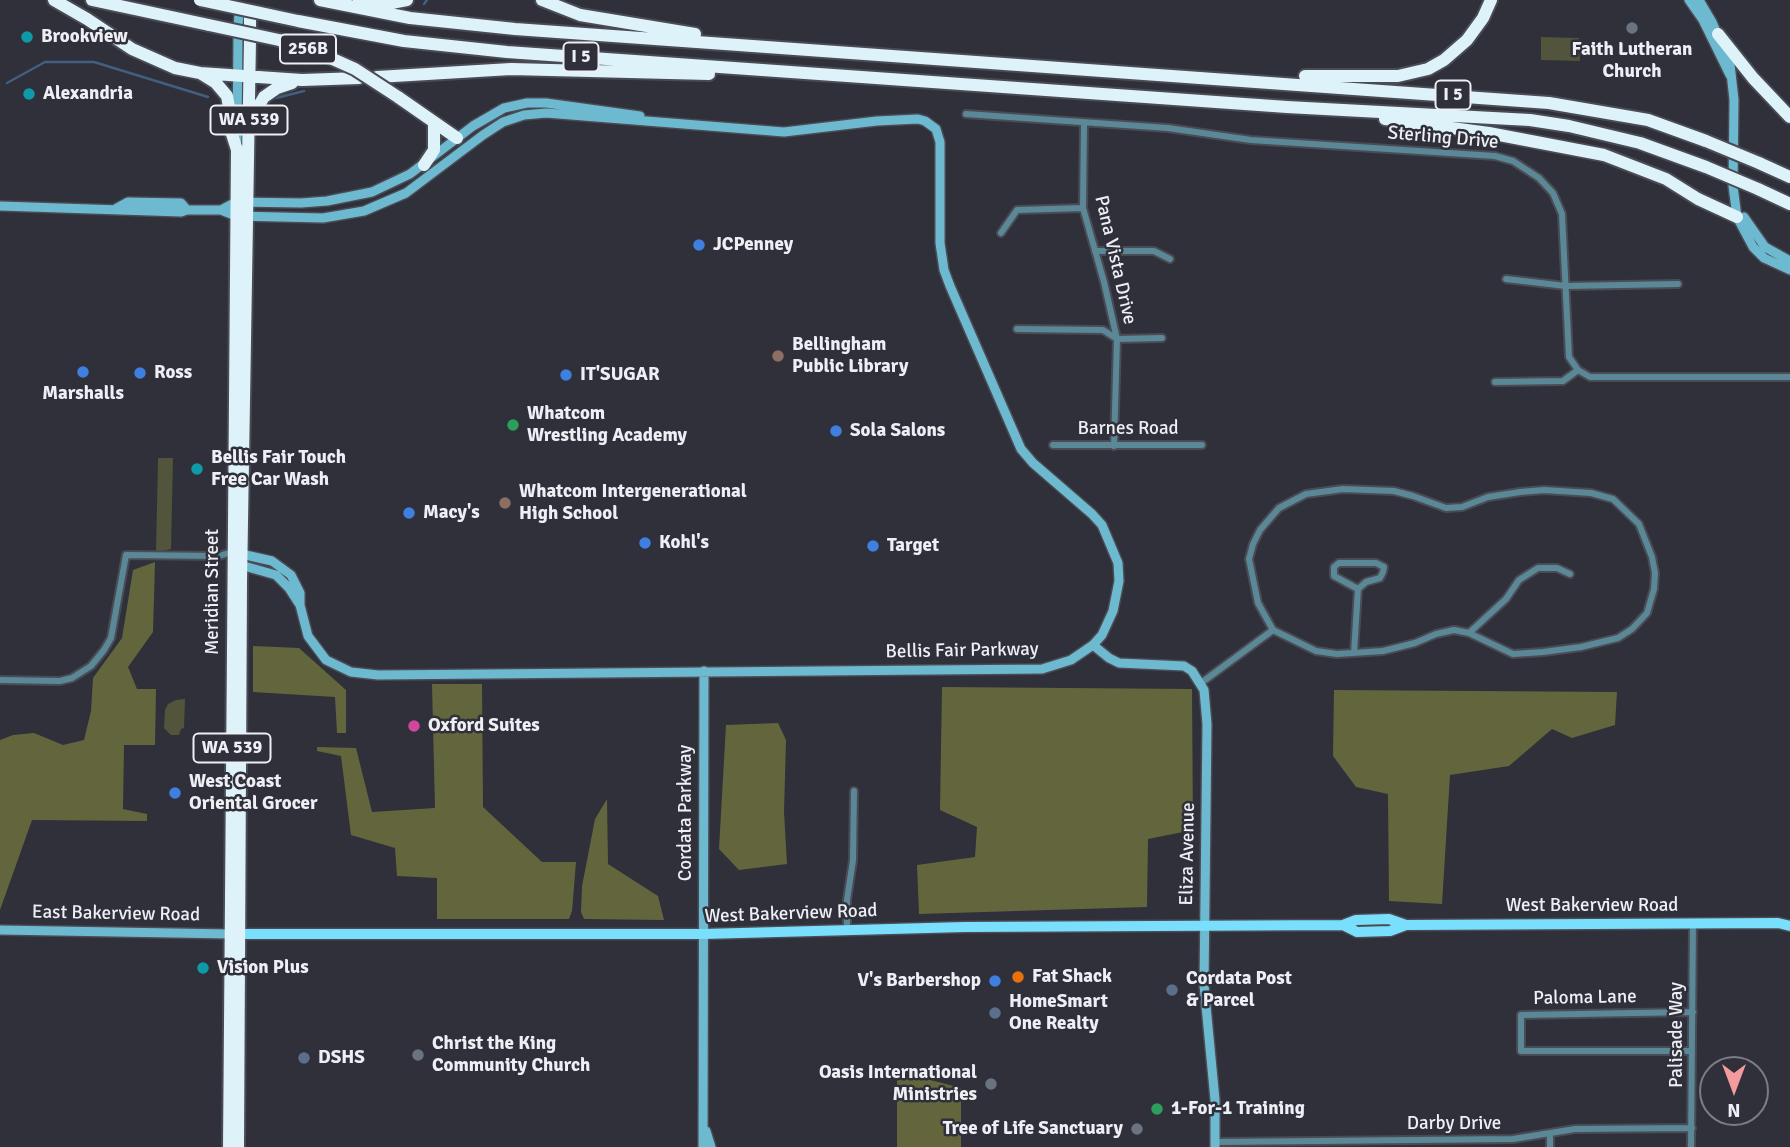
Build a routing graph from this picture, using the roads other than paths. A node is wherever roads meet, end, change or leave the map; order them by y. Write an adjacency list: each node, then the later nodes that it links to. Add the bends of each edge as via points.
1 (54, 0): 14 (highway, via 154,61)
2 (92, 0): 26 (highway, 256B, bridge, via 317,52 355,69)
3 (200, 0): 20 (highway, I 5, bridge, via 453,48)
4 (320, 0): 13 (highway, I 5, via 458,24)
5 (345, 0): 6 (highway, via 386,4)
6 (407, 0)
7 (542, 0): 13 (highway, via 598,18)
8 (1491, 0): 16 (highway, via 1476,29 1458,49 1429,69 1412,74)
9 (1689, 0): 17 (street)
10 (1699, 0): 12 (street)
11 (245, 15): 15 (highway, Meridian Street / WA 539)
12 (1718, 34): 17 (street); 24 (highway)
13 (813, 49): 16 (highway, I 5)
14 (200, 73): 15 (highway); 30 (highway, via 227,96)
15 (244, 75): 21 (highway); 28 (highway, Meridian Street / WA 539); 30 (street, Meridian Street / WA 539)
16 (1196, 76): 32 (highway, I 5, bridge, via 1549,103 1648,120)
17 (1731, 76): 33 (street)
18 (377, 77): 20 (highway, via 537,69)
19 (359, 78): 21 (highway)
20 (866, 78): 22 (highway, I 5)
21 (302, 80): 28 (highway, via 270,92)
22 (1287, 107): 35 (highway, I 5, bridge, via 1530,120 1593,131 1706,167); 40 (highway, via 1501,135 1604,155 1666,179)
23 (966, 114): 27 (street, Sterling Drive)
24 (1790, 117)
25 (659, 121): 29 (street, Bellis Fair Parkway, via 524,115 474,141); 29 (street, Bellis Fair Parkway, via 628,113 527,103 503,108); 65 (street, Bellis Fair Parkway, via 784,132 918,119 936,129 941,157 942,257 950,286 1021,449 1102,525 1118,563 1113,611)
26 (434, 123): 29 (highway, 256B); 31 (highway, via 434,150)
27 (1084, 123): 37 (street, Pana Vista Drive); 48 (street, Sterling Drive, via 1513,160 1553,193 1562,214)
28 (248, 124): 34 (highway, Meridian Street / WA 539)
29 (463, 139): 31 (street, Bellis Fair Parkway); 39 (street, Bellis Fair Parkway, via 406,193 364,211 323,218)
30 (237, 150): 34 (highway, Meridian Street / WA 539)
31 (424, 165): 34 (street, Bellis Fair Parkway, via 385,188 359,196 301,203)
32 (1790, 177)
33 (1733, 186): 40 (street); 44 (street, via 1756,238)
34 (242, 202): 38 (street, Bellis Fair Parkway); 39 (highway, Meridian Street / WA 539)
35 (1790, 204)
36 (0, 206): 38 (street)
37 (1083, 208): 41 (street, via 1017,211); 42 (street, Pana Vista Drive)
38 (221, 210): 39 (street, Bellis Fair Parkway)
39 (242, 216): 52 (highway, Meridian Street / WA 539); 56 (highway, Meridian Street / WA 539)
40 (1737, 217): 45 (street, via 1753,247)
41 (1001, 233)
42 (1095, 251): 43 (street, via 1154,251); 51 (street, Pana Vista Drive)
43 (1170, 259)
44 (1790, 261)
45 (1790, 270)
46 (1506, 279): 48 (street)
47 (1678, 284): 48 (street)
48 (1566, 286): 53 (street, Sterling Drive, via 1569,357)
49 (1017, 329): 51 (street, via 1103,330)
50 (1162, 338): 51 (street)
51 (1117, 339): 59 (street, Pana Vista Drive)
52 (234, 357): 56 (highway, via 239,364 239,408); 60 (highway, Meridian Street / WA 539)
53 (1578, 370): 54 (street, via 1590,377); 55 (street, via 1563,381)
54 (1790, 377)
55 (1495, 382)
56 (244, 418): 60 (highway, Meridian Street / WA 539)
57 (1054, 445): 59 (street, Barnes Road)
58 (1202, 445): 59 (street, Barnes Road)
59 (1114, 446)
60 (237, 559): 67 (highway, Meridian Street / WA 539); 68 (street, Bellis Fair Parkway, via 276,575 300,605 315,648 330,663 351,672); 69 (street, Bellis Fair Parkway, via 126,555 111,638 91,666 60,681); 71 (highway, Meridian Street / WA 539)
61 (1570, 574): 64 (street, via 1557,568 1538,568 1519,580 1506,599)
62 (1358, 589): 62 (street, via 1380,578 1384,567 1336,564 1334,576); 66 (street)
63 (1273, 630): 64 (street, via 1258,603 1249,559 1268,518 1306,494 1343,489 1394,491 1446,509 1520,492 1591,494 1613,499 1639,524 1655,573 1654,589 1647,613 1618,638 1581,647 1513,653); 66 (street, via 1316,652); 70 (street)
64 (1469, 633): 66 (street, via 1454,630 1383,651)
65 (1093, 645): 68 (street, Bellis Fair Parkway, via 1071,660 1042,669); 70 (street, via 1119,663 1184,666)
66 (1354, 653)
67 (232, 664): 71 (highway); 80 (highway, Meridian Street / WA 539)
68 (704, 671): 81 (street, Cordata Parkway)
69 (0, 680)
70 (1201, 682): 76 (street, Eliza Avenue, via 1206,700)
71 (240, 741): 80 (highway, Meridian Street / WA 539)
72 (854, 791): 78 (street)
73 (1790, 918): 75 (main road, West Bakerview Road)
74 (1693, 923): 75 (main road, West Bakerview Road); 76 (main road, West Bakerview Road, via 1406,925 1379,932 1357,932 1343,925); 82 (street, Palisade Way)
75 (1777, 923): 77 (main road, West Bakerview Road)
76 (1205, 926): 78 (main road, West Bakerview Road); 87 (street, Eliza Avenue, via 1205,999)
77 (1790, 926)
78 (847, 929): 81 (main road, West Bakerview Road)
79 (0, 930): 80 (street, East Bakerview Road)
80 (236, 934): 81 (main road, West Bakerview Road); 88 (highway, Meridian Street / WA 539); 89 (highway, Meridian Street / WA 539)
81 (703, 934): 84 (street, Cordata Parkway)
82 (1693, 1012): 83 (street, Palisade Way); 83 (street, Paloma Lane, via 1521,1015 1521,1051)
83 (1692, 1051): 85 (street, Palisade Way)
84 (703, 1123): 90 (street, Cordata Parkway); 91 (street, Cordata Parkway)
85 (1692, 1128): 86 (street, Darby Drive, via 1574,1129); 93 (street, Palisade Way)
86 (1550, 1134): 87 (street, Darby Drive, via 1513,1139); 92 (street)
87 (1216, 1144)
88 (229, 1147)
89 (238, 1147)
90 (703, 1147)
91 (711, 1147)
92 (1550, 1147)
93 (1691, 1147)

